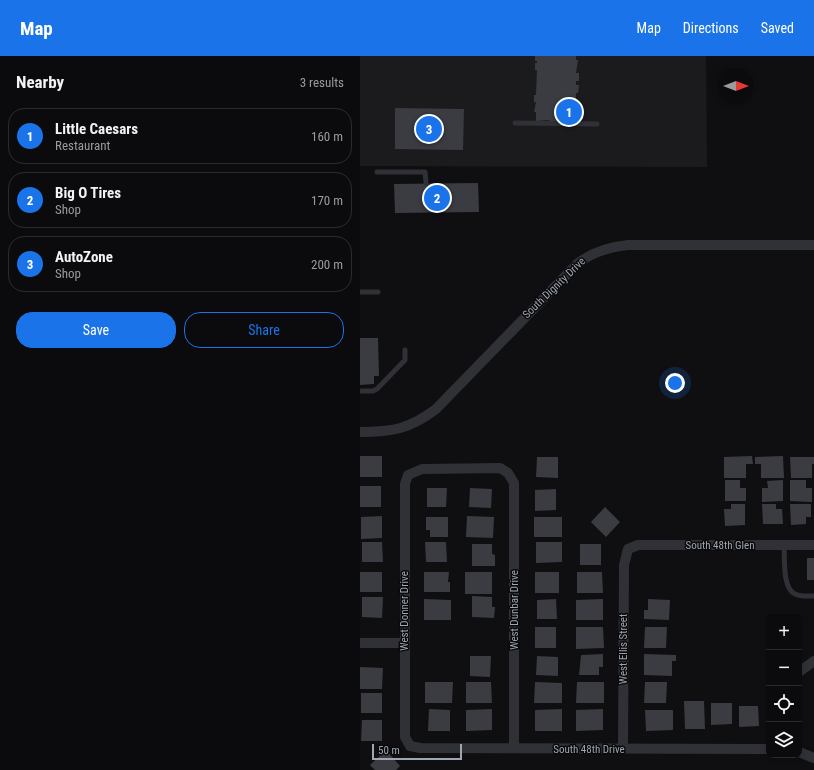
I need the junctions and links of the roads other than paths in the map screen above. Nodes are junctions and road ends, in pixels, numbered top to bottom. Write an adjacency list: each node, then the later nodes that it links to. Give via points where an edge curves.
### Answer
1 (515, 123): 2 (lane)
2 (597, 124)
3 (377, 172): 4 (lane, via 425,172)
4 (426, 183)
5 (814, 245): 10 (street, South Dignity Drive, via 628,245 587,256 576,264 436,409 422,420 394,430)
6 (360, 292): 7 (lane)
7 (378, 292)
8 (405, 350): 9 (lane, via 405,360 377,389)
9 (360, 391)
10 (360, 432)
11 (408, 475): 17 (street, West Donner Drive, via 405,484); 21 (street, West Dunbar Drive, via 422,469 500,468 508,473 514,484)
12 (784, 545): 13 (street, South 48th Glen); 14 (street, South 48th Glen, via 638,545); 15 (lane, via 788,587 795,594)
13 (814, 545)
14 (628, 549): 22 (street, West Ellis Street, via 624,565)
15 (814, 596)
16 (360, 643): 17 (street)
17 (404, 643): 20 (street, West Donner Drive, via 405,737)
18 (814, 661): 19 (street)
19 (802, 670)
20 (410, 746): 21 (street, South 48th Drive)
21 (514, 748): 22 (street, South 48th Drive)
22 (623, 749): 23 (street, South 48th Drive)
23 (766, 749)
24 (802, 753): 25 (street)
25 (814, 758)

